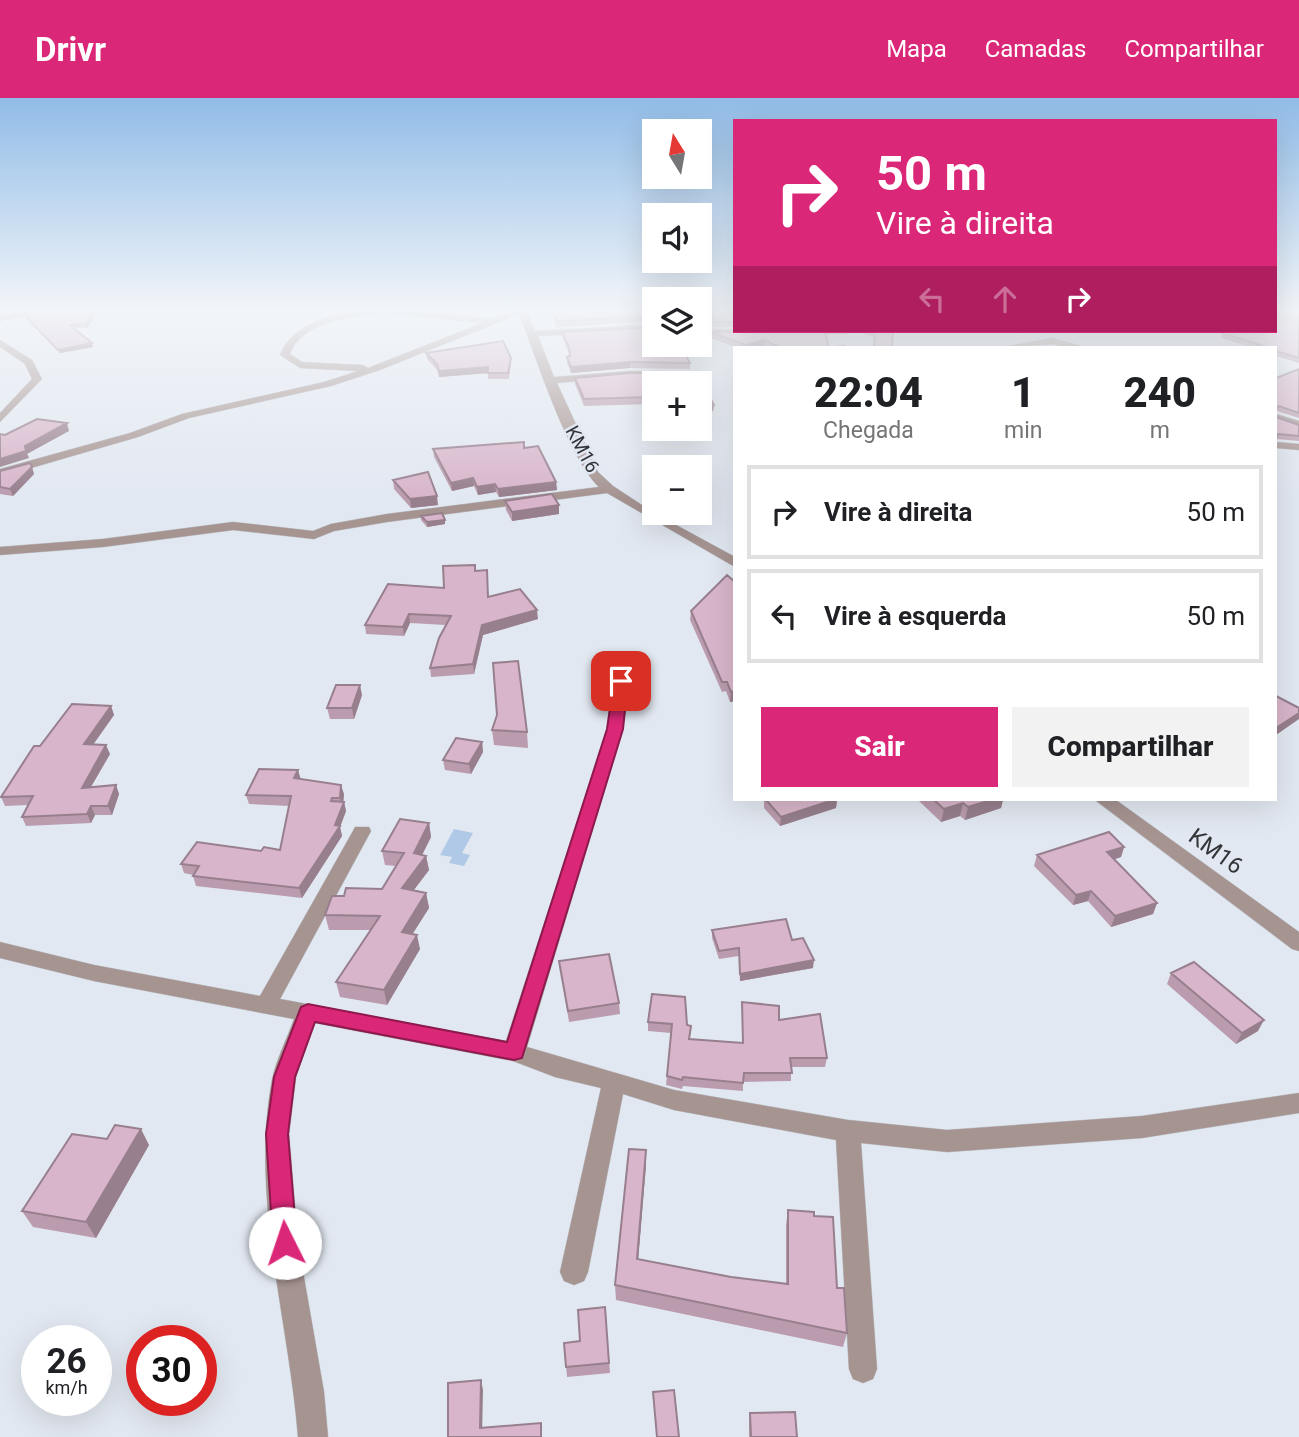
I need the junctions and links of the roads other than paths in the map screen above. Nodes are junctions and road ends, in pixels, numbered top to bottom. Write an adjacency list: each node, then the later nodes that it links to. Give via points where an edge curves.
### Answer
1 (36, 372): 6 (street, via 37,379)
2 (363, 372): 13 (street, via 186,416)
3 (548, 372): 5 (street, KM16)
4 (642, 373): 5 (street)
5 (551, 380): 14 (street, KM16, via 585,461)
6 (20, 398): 7 (street); 9 (street)
7 (0, 399)
8 (1277, 416): 10 (street)
9 (0, 419)
10 (1299, 425)
11 (1277, 446): 12 (street)
12 (1299, 447)
13 (0, 473)
14 (608, 489): 15 (street, via 398,516 314,535 233,526); 16 (street, KM16)
15 (0, 551)
16 (733, 562)
17 (621, 681): 24 (street, via 615,729)
18 (1105, 801): 20 (street, KM16)
19 (362, 831): 22 (street)
20 (1299, 943)
21 (0, 950): 22 (street)
22 (266, 1005): 23 (street)
23 (308, 1012): 24 (street); 30 (street, via 284,1077 277,1134 285,1243)
24 (514, 1052): 25 (street)
25 (614, 1081): 27 (street, via 674,1101); 28 (street)
26 (1299, 1103): 27 (street, via 1142,1127 947,1141)
27 (848, 1131): 29 (street)
28 (574, 1272)
29 (863, 1369)
30 (313, 1437)

